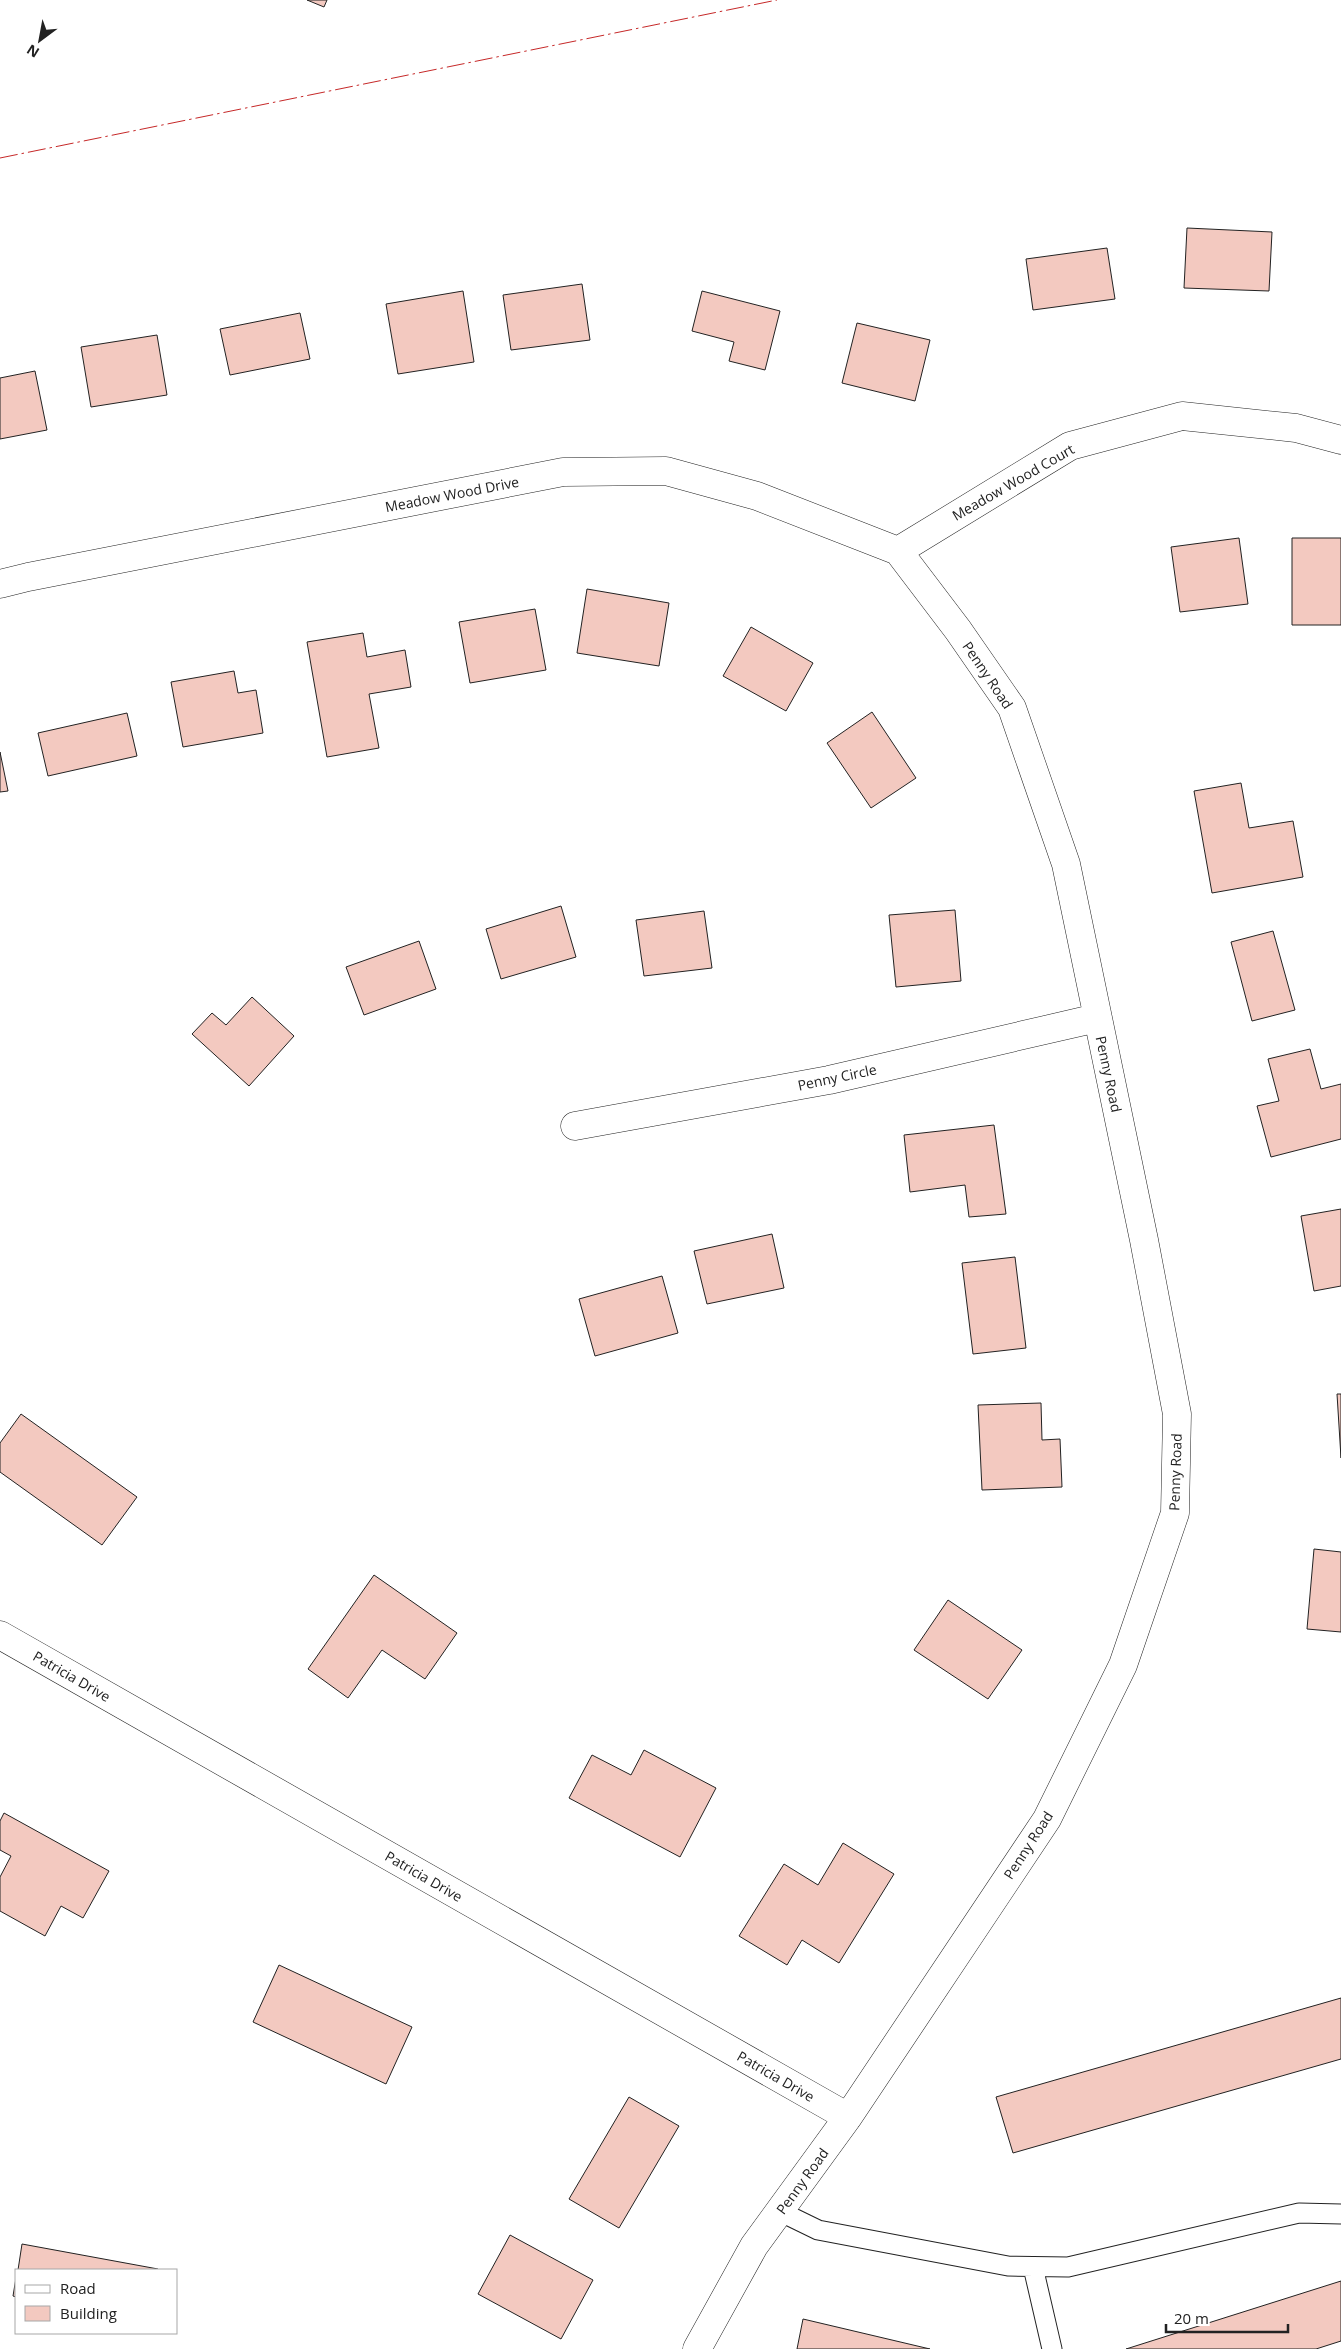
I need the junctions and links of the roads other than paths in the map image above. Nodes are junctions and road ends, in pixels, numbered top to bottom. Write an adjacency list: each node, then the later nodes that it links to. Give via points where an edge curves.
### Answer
1 (1341, 440): 2 (street, Meadow Wood Court, via 1296,428 1182,416 1070,446)
2 (898, 551): 3 (street, Meadow Wood Drive, via 757,496 666,472 563,472); 4 (street, Penny Road, via 1012,708 1066,864)
3 (0, 584)
4 (1097, 1018): 5 (street, Penny Circle, via 829,1080); 7 (street, Penny Road, via 1177,1414 1175,1513 1123,1665 1047,1819)
5 (575, 1126)
6 (0, 1635): 7 (street, Patricia Drive)
7 (848, 2117): 8 (street, Penny Road)
8 (780, 2212): 10 (lane, via 818,2230 1008,2266); 11 (street, Penny Road, via 754,2246)
9 (1341, 2214): 10 (lane, via 1298,2213 1068,2267)
10 (1034, 2267): 12 (lane)
11 (697, 2349)
12 (1052, 2349)

